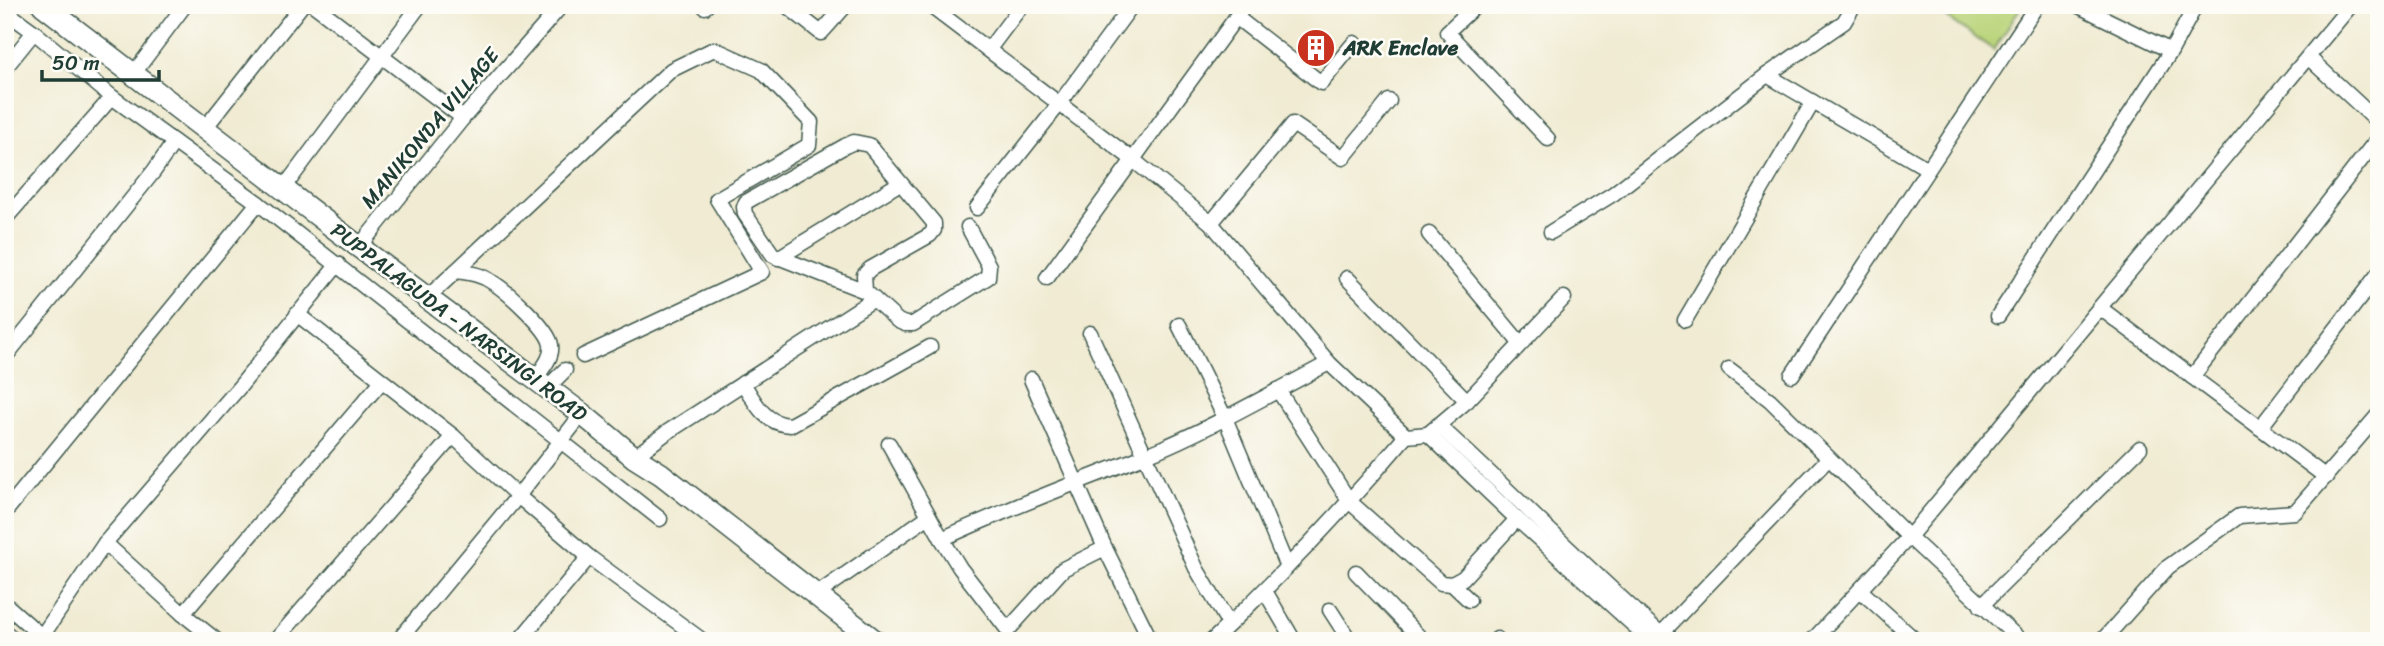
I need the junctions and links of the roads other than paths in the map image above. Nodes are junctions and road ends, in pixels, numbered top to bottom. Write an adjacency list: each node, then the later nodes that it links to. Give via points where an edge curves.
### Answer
1 (185, 5): 28 (street)
2 (302, 5): 36 (street)
3 (314, 5): 25 (street)
4 (420, 5): 25 (street)
5 (562, 5): 34 (street, MANIKONDA VILLAGE)
6 (786, 5): 7 (street, via 821,33)
7 (846, 5)
8 (929, 5): 23 (street)
9 (1022, 5): 23 (street)
10 (1132, 5): 33 (street)
11 (1245, 5): 20 (street)
12 (1476, 5): 38 (street, via 1447,32)
13 (1854, 5): 29 (street, via 1844,22)
14 (2037, 5): 41 (street)
15 (2077, 5): 24 (street)
16 (2196, 5): 24 (street)
17 (2351, 5): 26 (street)
18 (54, 8): 28 (street, PUPPALAGUDA - NARSINGI ROAD)
19 (5, 11): 21 (street)
20 (1236, 18): 22 (street, via 1321,83); 40 (street)
21 (34, 32): 27 (street); 30 (street)
22 (1354, 43)
23 (989, 49): 33 (street)
24 (2171, 51): 63 (street)
25 (381, 56): 34 (street); 43 (street)
26 (2308, 57): 35 (street); 61 (street)
27 (5, 68)
28 (134, 73): 36 (street, PUPPALAGUDA - NARSINGI ROAD)
29 (1767, 75): 32 (street); 49 (street, via 1613,194)
30 (112, 97): 39 (street); 46 (street)
31 (1389, 101): 47 (street, via 1343,158 1293,124)
32 (1813, 102): 41 (street); 64 (street)
33 (1060, 103): 40 (street); 45 (street)
34 (463, 118): 51 (street, MANIKONDA VILLAGE)
35 (2379, 123)
36 (205, 128): 43 (street, PUPPALAGUDA - NARSINGI ROAD)
37 (2379, 137): 75 (street)
38 (1548, 139)
39 (174, 142): 44 (street); 70 (street)
40 (1132, 159): 47 (street); 56 (street)
41 (1928, 169): 74 (street)
42 (901, 183): 52 (street); 52 (street, via 869,145 854,142 746,202 749,221); 58 (street, via 934,223 934,230 864,275)
43 (283, 189): 51 (street, PUPPALAGUDA - NARSINGI ROAD)
44 (258, 203): 53 (street); 99 (street)
45 (977, 208)
46 (5, 219)
47 (1211, 223): 71 (street)
48 (968, 227): 58 (street, via 989,266 986,280 913,324 898,321)
49 (1551, 232)
50 (1429, 234): 67 (street)
51 (359, 247): 59 (street, PUPPALAGUDA - NARSINGI ROAD)
52 (779, 258): 58 (street)
53 (338, 264): 62 (street); 89 (street)
54 (456, 271): 59 (street); 69 (street, via 671,71 714,49 761,70 811,122 809,145 718,199 762,272); 79 (street, via 492,282 548,338 551,352)
55 (2379, 273): 85 (street)
56 (1047, 278)
57 (1347, 278): 81 (street)
58 (870, 295): 78 (street)
59 (427, 298): 79 (street, PUPPALAGUDA - NARSINGI ROAD)
60 (1564, 299): 67 (street)
61 (2100, 308): 75 (street); 103 (street)
62 (297, 314): 77 (street); 105 (street)
63 (1998, 316)
64 (1685, 320)
65 (1179, 325): 84 (street)
66 (1090, 333): 92 (street)
67 (1520, 343): 81 (street)
68 (930, 347): 78 (street, via 790,425 779,424 761,412)
69 (583, 356)
70 (5, 357)
71 (1329, 363): 80 (street); 88 (street)
72 (1729, 369): 94 (street, via 1770,400)
73 (565, 370): 79 (street)
74 (1792, 375)
75 (2192, 377): 85 (street)
76 (1031, 379): 96 (street)
77 (381, 382): 87 (street); 118 (street)
78 (743, 383): 93 (street)
79 (541, 384): 82 (street, PUPPALAGUDA - NARSINGI ROAD)
80 (1279, 390): 84 (street); 98 (street)
81 (1467, 401): 86 (street)
82 (582, 414): 89 (street); 93 (street, PUPPALAGUDA - NARSINGI ROAD)
83 (2379, 414): 95 (street)
84 (1225, 418): 92 (street); 108 (street)
85 (2260, 428): 95 (street)
86 (1433, 430): 88 (street); 102 (street); 123 (street, via 1510,491)
87 (453, 436): 97 (street); 126 (street)
88 (1406, 436): 98 (street)
89 (561, 440): 97 (street); 101 (street)
90 (889, 444): 100 (street)
91 (2140, 448): 116 (street)
92 (1145, 455): 96 (street); 119 (street, via 1196,568)
93 (634, 457): 113 (street, PUPPALAGUDA - NARSINGI ROAD)
94 (1828, 459): 103 (street); 123 (street)
95 (2326, 477): 139 (street, via 2295,512 2239,516 2168,566)
96 (1076, 482): 104 (street); 106 (street)
97 (518, 496): 107 (street); 127 (street)
98 (1350, 502): 108 (street); 110 (street, via 1441,583)
99 (5, 512)
100 (929, 516): 104 (street); 113 (street)
101 (660, 519)
102 (1517, 519): 110 (street); 123 (street)
103 (1909, 537): 111 (street); 116 (street)
104 (942, 539): 121 (street)
105 (105, 543): 118 (street); 122 (street)
106 (1105, 548): 121 (street, via 1063,569); 131 (street)
107 (589, 557): 128 (street); 129 (street)
108 (1287, 567): 112 (street)
109 (1356, 572): 135 (street)
110 (1452, 584): 114 (street)
111 (1860, 590): 136 (street); 137 (street)
112 (1265, 591): 119 (street); 133 (street)
113 (816, 595): 130 (street, PUPPALAGUDA - NARSINGI ROAD)
114 (1469, 600)
115 (5, 604): 122 (street)
116 (1981, 606): 138 (street)
117 (1330, 610): 134 (street)
118 (183, 614): 125 (street)
119 (1229, 624): 132 (street)
120 (5, 632): 124 (street)
121 (1005, 635)
122 (45, 638)
123 (1660, 638)
124 (16, 641)
125 (217, 641)
126 (275, 641)
127 (398, 641)
128 (519, 641)
129 (703, 641)
130 (875, 641)
131 (1151, 641)
132 (1212, 641)
133 (1294, 641)
134 (1350, 641)
135 (1423, 641)
136 (1812, 641)
137 (1916, 641)
138 (2021, 641)
139 (2102, 641)

